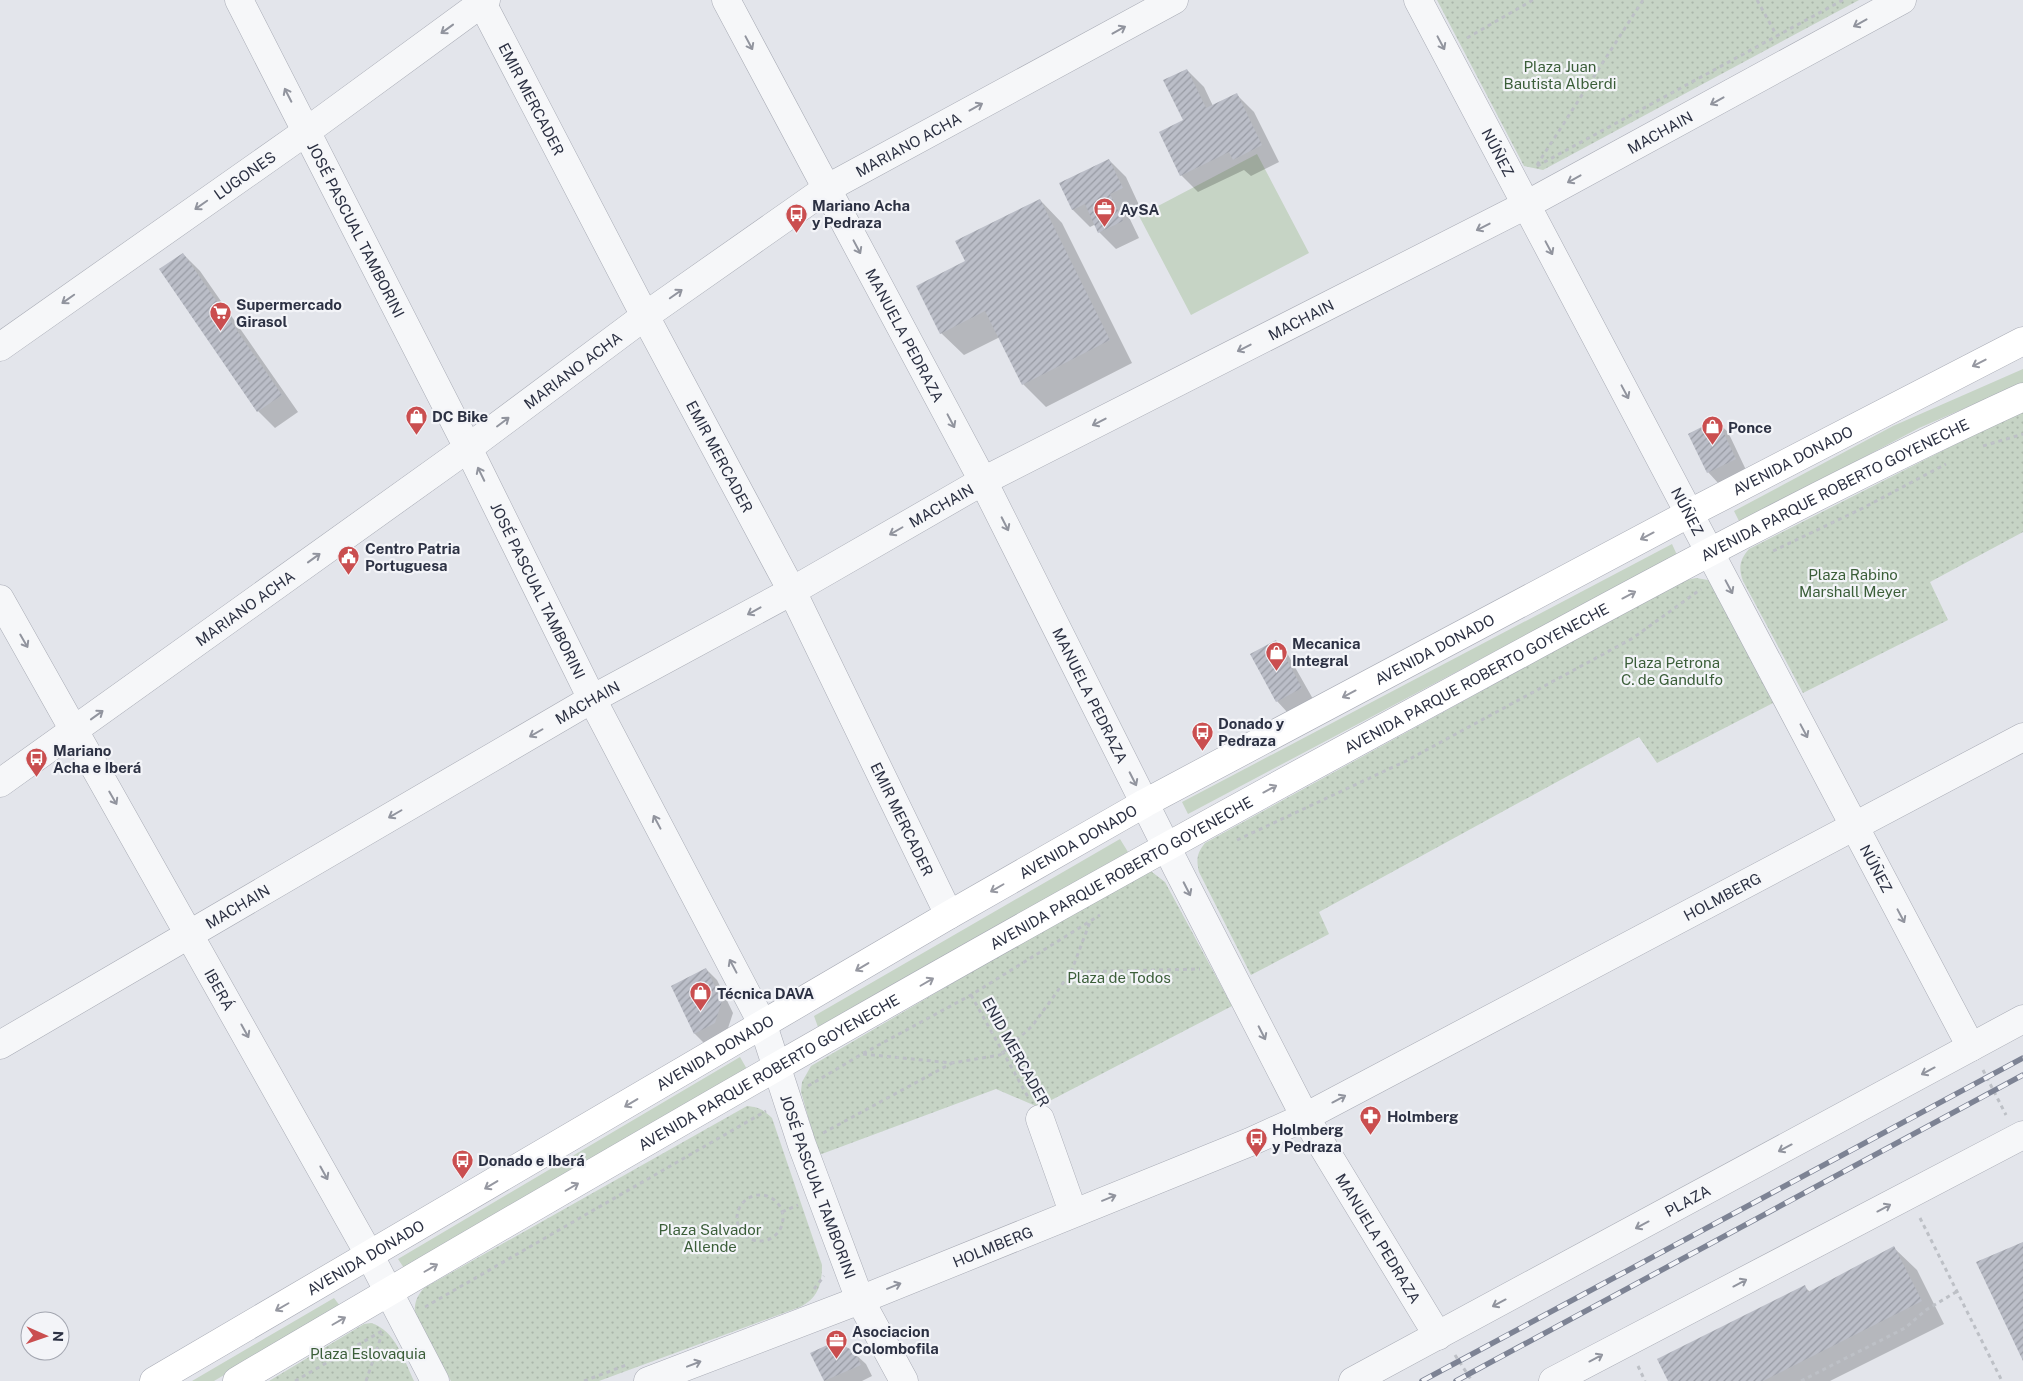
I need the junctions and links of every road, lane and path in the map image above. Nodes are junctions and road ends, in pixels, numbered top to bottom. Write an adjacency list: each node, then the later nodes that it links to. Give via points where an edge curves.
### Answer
1 (239, 0): 13 (street, JOSÉ PASCUAL TAMBORINI, one-way to 1)
2 (726, 0): 14 (street, MANUELA PEDRAZA, one-way to 14)
3 (1174, 0): 14 (street, MARIANO ACHA, one-way to 3)
4 (1418, 0): 15 (street, NÚÑEZ, one-way to 15)
5 (1533, 0): 12 (path)
6 (1643, 0): 11 (path, via 1537,166)
7 (1757, 0): 11 (path)
8 (1843, 0): 11 (path)
9 (1902, 0): 15 (street, MACHAIN, one-way to 15)
10 (484, 2): 13 (street, LUGONES, one-way to 13); 16 (street, EMIR MERCADER)
11 (1778, 36)
12 (1464, 40)
13 (307, 131): 18 (street, LUGONES, one-way to 18); 21 (street, JOSÉ PASCUAL TAMBORINI)
14 (826, 189): 16 (street, MARIANO ACHA, one-way to 14); 24 (street, MANUELA PEDRAZA, one-way to 24)
15 (1526, 205): 24 (street, MACHAIN, one-way to 24); 25 (street, NÚÑEZ, one-way to 25)
16 (645, 316): 21 (street, MARIANO ACHA, one-way to 16); 28 (street, EMIR MERCADER)
17 (2023, 341): 25 (main road, AVENIDA DONADO, one-way to 25)
18 (0, 347)
19 (2023, 397): 27 (main road, AVENIDA PARQUE ROBERTO GOYENECHE, via 1920,444)
20 (2023, 434): 22 (path)
21 (468, 448): 30 (street, JOSÉ PASCUAL TAMBORINI, one-way to 21); 31 (street, MARIANO ACHA, one-way to 21)
22 (1977, 448)
23 (1951, 461): 26 (path)
24 (983, 480): 28 (street, MACHAIN, one-way to 28); 34 (street, MANUELA PEDRAZA, one-way to 34)
25 (1690, 513): 27 (street, NÚÑEZ); 34 (main road, AVENIDA DONADO, one-way to 34)
26 (1766, 554)
27 (1716, 563): 35 (street, NÚÑEZ, one-way to 35); 36 (path, via 1633,638 1406,761); 37 (main road, AVENIDA PARQUE ROBERTO GOYENECHE, one-way to 27)
28 (792, 591): 30 (street, MACHAIN, one-way to 30); 39 (street, EMIR MERCADER)
29 (0, 599): 31 (street, IBERÁ, one-way to 31)
30 (592, 700): 41 (street, MACHAIN, one-way to 41); 46 (street, JOSÉ PASCUAL TAMBORINI, one-way to 30)
31 (75, 731): 33 (street, MARIANO ACHA); 41 (street, IBERÁ, one-way to 41)
32 (2023, 738): 35 (street, HOLMBERG)
33 (0, 783)
34 (1146, 803): 37 (street, MANUELA PEDRAZA); 39 (main road, AVENIDA DONADO, one-way to 39)
35 (1854, 827): 48 (street, NÚÑEZ, one-way to 48); 54 (street, HOLMBERG, one-way to 35)
36 (1230, 843)
37 (1166, 845): 42 (street, MANUELA PEDRAZA, one-way to 42); 52 (main road, AVENIDA PARQUE ROBERTO GOYENECHE, one-way to 37)
38 (1107, 911): 40 (path)
39 (948, 915): 46 (main road, AVENIDA DONADO, one-way to 46)
40 (1091, 921): 43 (path); 44 (path)
41 (190, 934): 47 (street, MACHAIN); 61 (street, IBERÁ, one-way to 61)
42 (1228, 968): 43 (path); 54 (street, MANUELA PEDRAZA, one-way to 54)
43 (1070, 972): 49 (path, via 1032,1026)
44 (972, 995): 49 (path, ENID MERCADER); 50 (path)
45 (2023, 1020): 48 (street, PLAZA)
46 (763, 1024): 52 (street, JOSÉ PASCUAL TAMBORINI); 61 (main road, AVENIDA DONADO, one-way to 61)
47 (0, 1045)
48 (1971, 1047): 66 (street, PLAZA, one-way to 66)
49 (1003, 1052): 51 (path); 55 (path, ENID MERCADER)
50 (862, 1054): 51 (path); 53 (path)
51 (952, 1063): 57 (path)
52 (779, 1067): 53 (street, JOSÉ PASCUAL TAMBORINI); 62 (main road, AVENIDA PARQUE ROBERTO GOYENECHE, one-way to 52)
53 (788, 1098): 57 (street, JOSÉ PASCUAL TAMBORINI); 65 (path)
54 (1305, 1117): 59 (street, HOLMBERG, one-way to 54); 66 (street, MANUELA PEDRAZA)
55 (1040, 1119): 59 (street)
56 (2021, 1139): 58 (street)
57 (802, 1145): 64 (street, JOSÉ PASCUAL TAMBORINI)
58 (1908, 1195): 63 (path); 76 (street, one-way to 58)
59 (1074, 1212): 64 (street, HOLMBERG, one-way to 59)
60 (746, 1236): 60 (path, via 759,1242 773,1238 778,1232 782,1226 782,1212 773,1199 757,1195 744,1202 737,1216)
61 (370, 1256): 62 (street, IBERÁ); 67 (main road, AVENIDA DONADO, one-way to 67)
62 (389, 1292): 65 (street, IBERÁ); 68 (main road, AVENIDA PARQUE ROBERTO GOYENECHE, one-way to 62)
63 (1956, 1292): 77 (path, via 1926,1310 1905,1328); 78 (path)
64 (860, 1300): 72 (street, HOLMBERG, one-way to 64); 73 (street, JOSÉ PASCUAL TAMBORINI)
65 (403, 1319): 71 (street, IBERÁ)
66 (1438, 1336): 74 (street, PLAZA); 75 (path)
67 (154, 1381)
68 (237, 1381)
69 (295, 1381): 70 (path, via 384,1330)
70 (366, 1381)
71 (435, 1381)
72 (648, 1381)
73 (904, 1381)
74 (1353, 1381)
75 (1472, 1381)
76 (1553, 1381)
77 (1801, 1381)
78 (2002, 1381)

